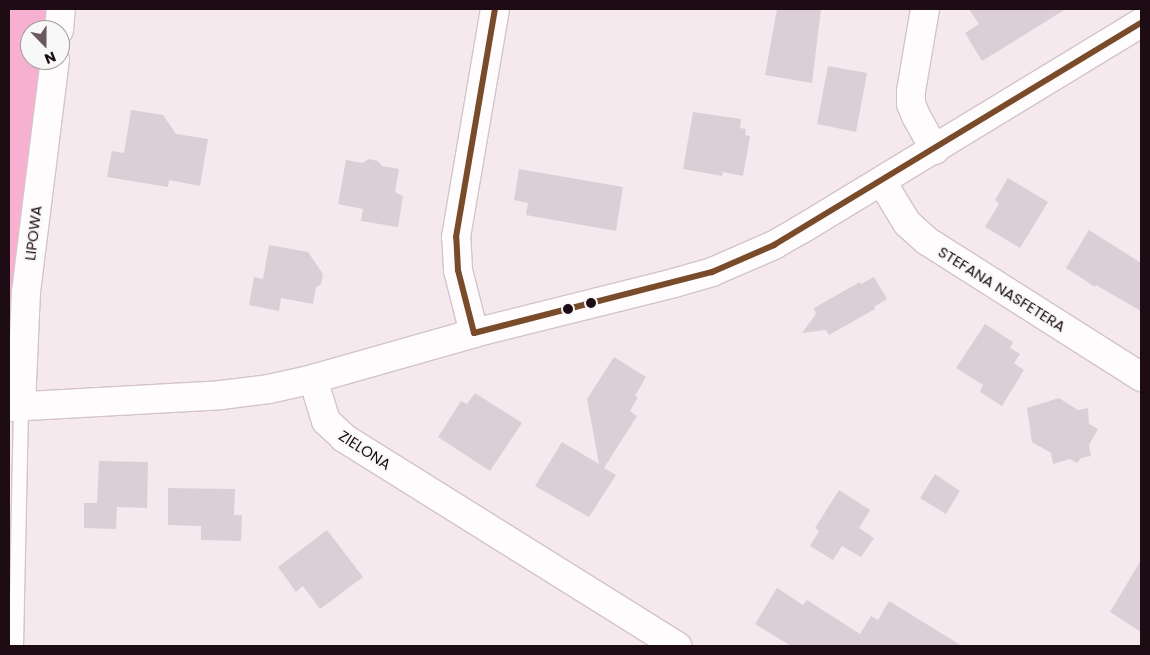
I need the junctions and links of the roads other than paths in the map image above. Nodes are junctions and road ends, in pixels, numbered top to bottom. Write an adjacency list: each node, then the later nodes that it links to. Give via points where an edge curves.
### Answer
1 (495, 9): 7 (street, via 456,237 461,289)
2 (925, 9): 5 (street, via 911,104)
3 (1141, 23): 5 (street)
4 (54, 70): 10 (street, LIPOWA)
5 (935, 150): 6 (street)
6 (882, 182): 7 (street, via 774,245 712,272); 8 (street, STEFANA NASFETERA, via 907,222 927,242)
7 (474, 333): 9 (street)
8 (1141, 377)
9 (313, 379): 10 (street, via 221,395); 12 (street, ZIELONA, via 326,421 344,438)
10 (15, 406): 11 (lane)
11 (16, 646)
12 (677, 646)

